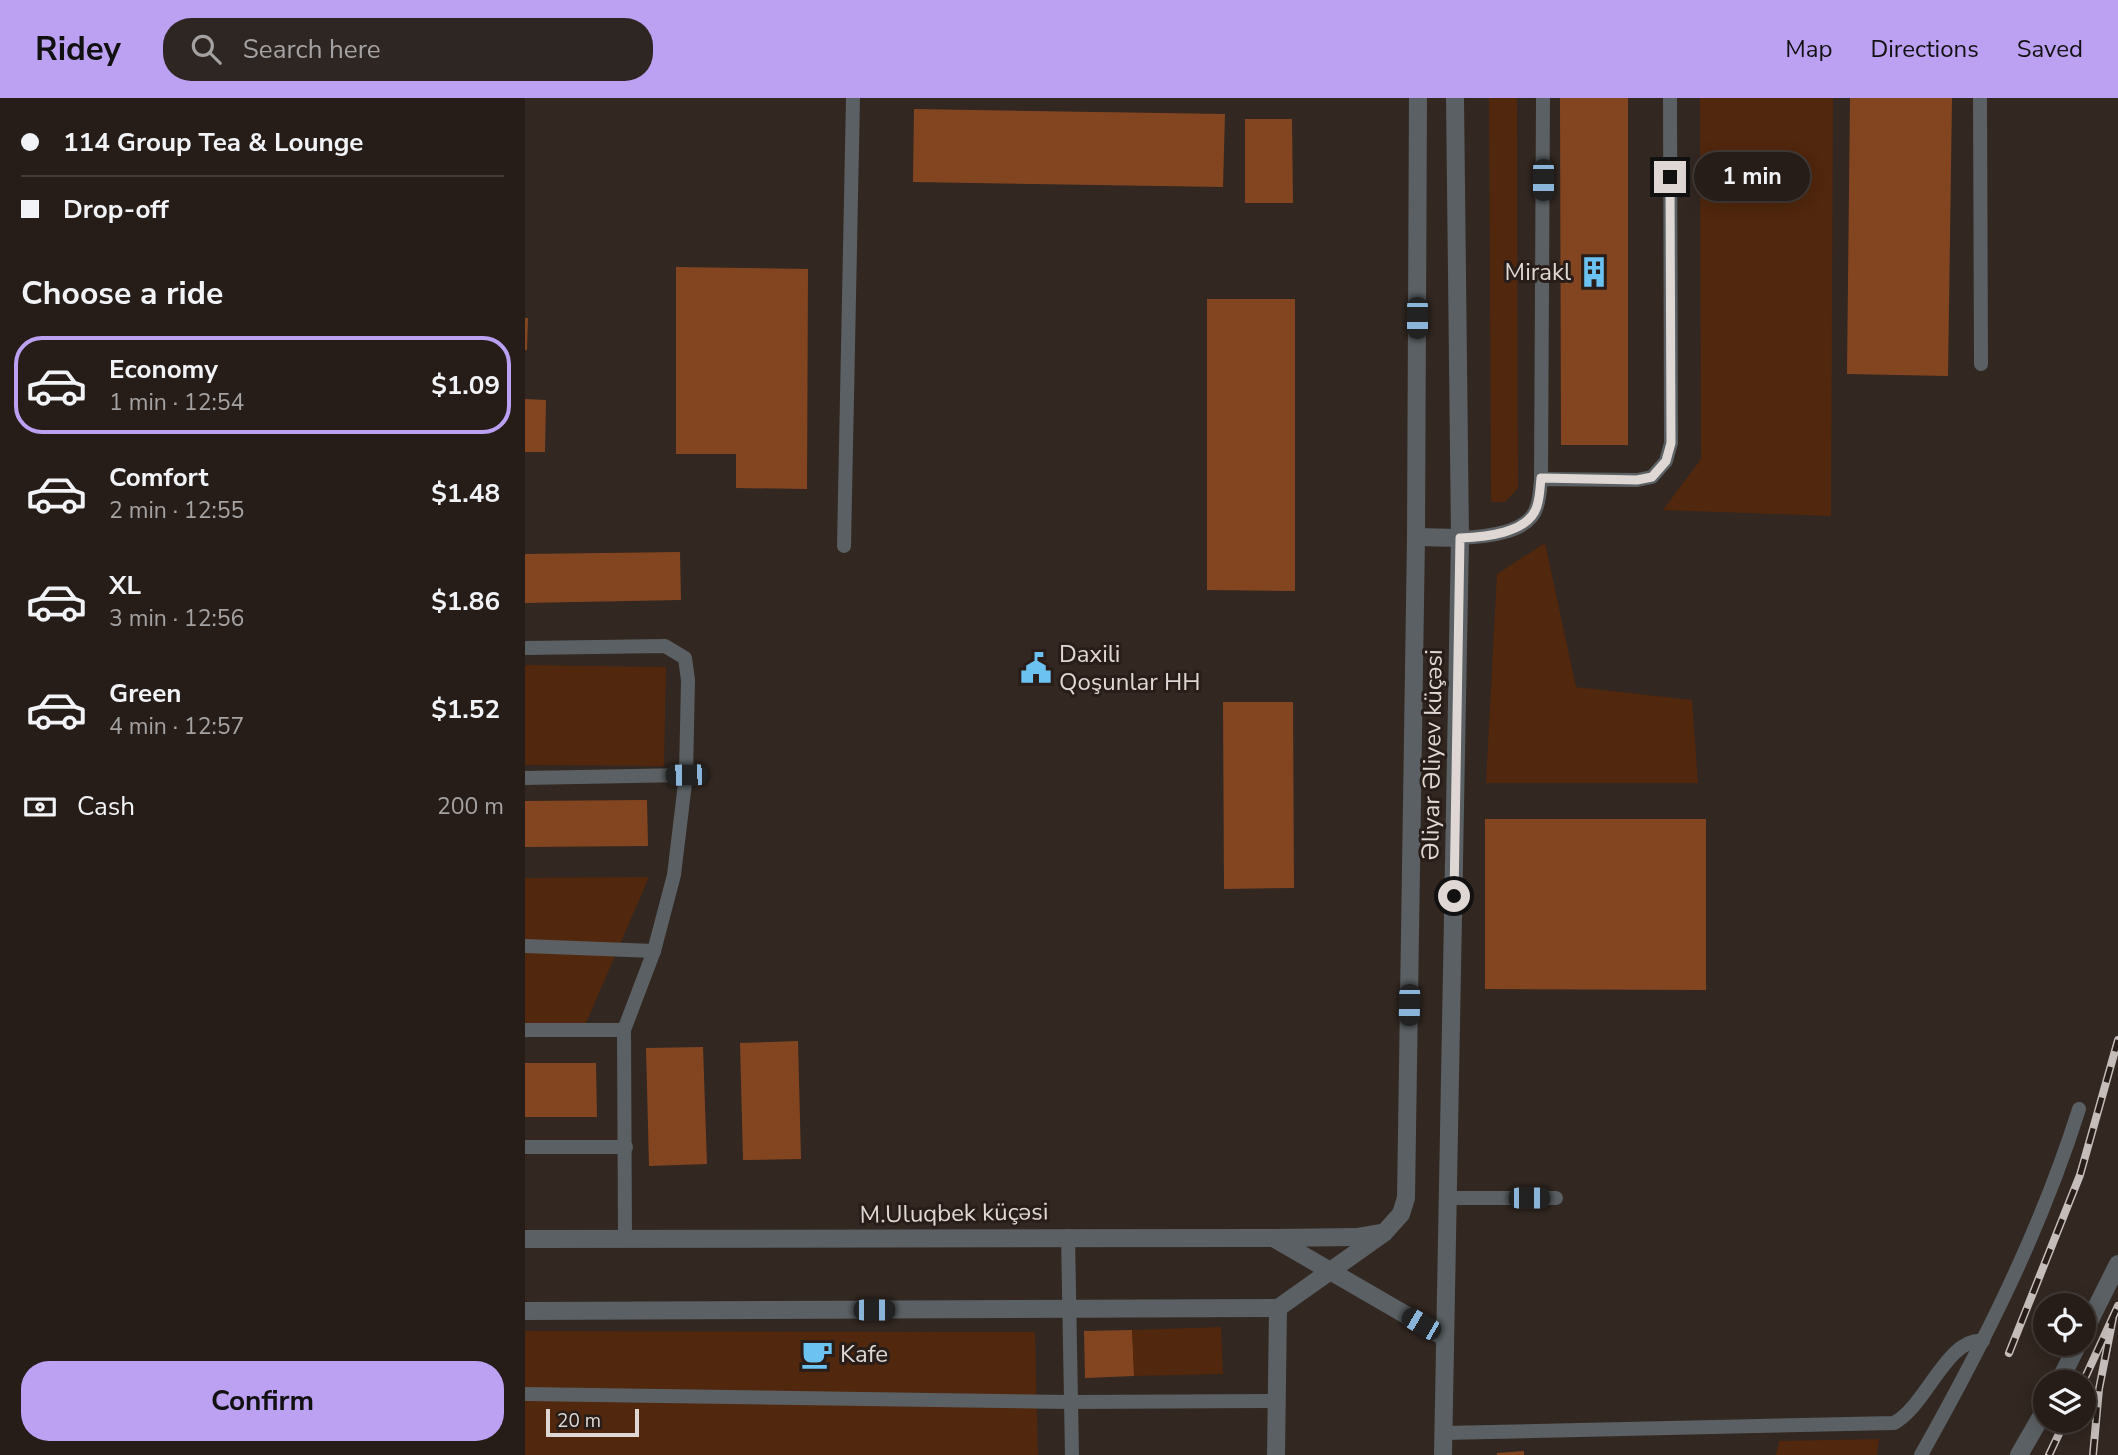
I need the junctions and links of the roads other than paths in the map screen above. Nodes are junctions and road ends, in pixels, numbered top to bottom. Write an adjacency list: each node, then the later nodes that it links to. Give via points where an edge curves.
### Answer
1 (853, 98): 11 (lane)
2 (1418, 98): 9 (street, Əliyar Əliyev küçəsi)
3 (1455, 98): 10 (street, Əliyar Əliyev küçəsi)
4 (1543, 98): 8 (lane)
5 (1670, 98): 8 (lane, via 1671,443 1666,461 1652,477 1645,478)
6 (1980, 98): 7 (lane)
7 (1981, 364)
8 (1541, 478): 10 (lane, via 1537,509 1527,520 1496,537)
9 (1416, 537): 10 (street); 24 (street, Əliyar Əliyev küçəsi, via 1406,1198 1401,1214)
10 (1460, 538): 22 (street, Əliyar Əliyev küçəsi)
11 (844, 546)
12 (525, 648): 13 (lane, via 665,646 685,658)
13 (686, 775): 14 (lane); 16 (lane, via 674,875)
14 (525, 778)
15 (525, 946): 16 (lane)
16 (654, 951): 18 (lane)
17 (525, 1030): 18 (lane)
18 (625, 1030): 21 (lane)
19 (2079, 1109): 36 (lane, via 2035,1234)
20 (525, 1147): 21 (lane)
21 (626, 1147): 26 (lane)
22 (1448, 1198): 23 (lane); 35 (street, Əliyar Əliyev küçəsi)
23 (1556, 1198)
24 (1384, 1233): 27 (street, M.Uluqbek küçəsi); 30 (street, Əliyar Əliyev küçəsi)
25 (1067, 1236): 26 (street, M.Uluqbek küçəsi); 27 (street, M.Uluqbek küçəsi); 33 (lane)
26 (625, 1238): 28 (street, M.Uluqbek küçəsi)
27 (1273, 1238): 30 (street)
28 (525, 1239)
29 (2118, 1264): 32 (street)
30 (1329, 1271): 31 (street, Əliyar Əliyev küçəsi); 35 (street)
31 (1278, 1308): 33 (street); 38 (street)
32 (2096, 1308)
33 (1068, 1310): 34 (street); 39 (lane)
34 (525, 1311)
35 (1444, 1337): 41 (street, Əliyar Əliyev küçəsi)
36 (1983, 1341): 41 (lane, via 1959,1346 1914,1409 1894,1423); 45 (lane)
37 (525, 1394): 39 (lane)
38 (1276, 1401): 39 (lane); 43 (street)
39 (1069, 1402): 42 (lane)
40 (2033, 1431): 46 (street)
41 (1443, 1433): 44 (street, Əliyar Əliyev küçəsi)
42 (1072, 1455)
43 (1276, 1455)
44 (1443, 1455)
45 (1921, 1455)
46 (2019, 1455)

